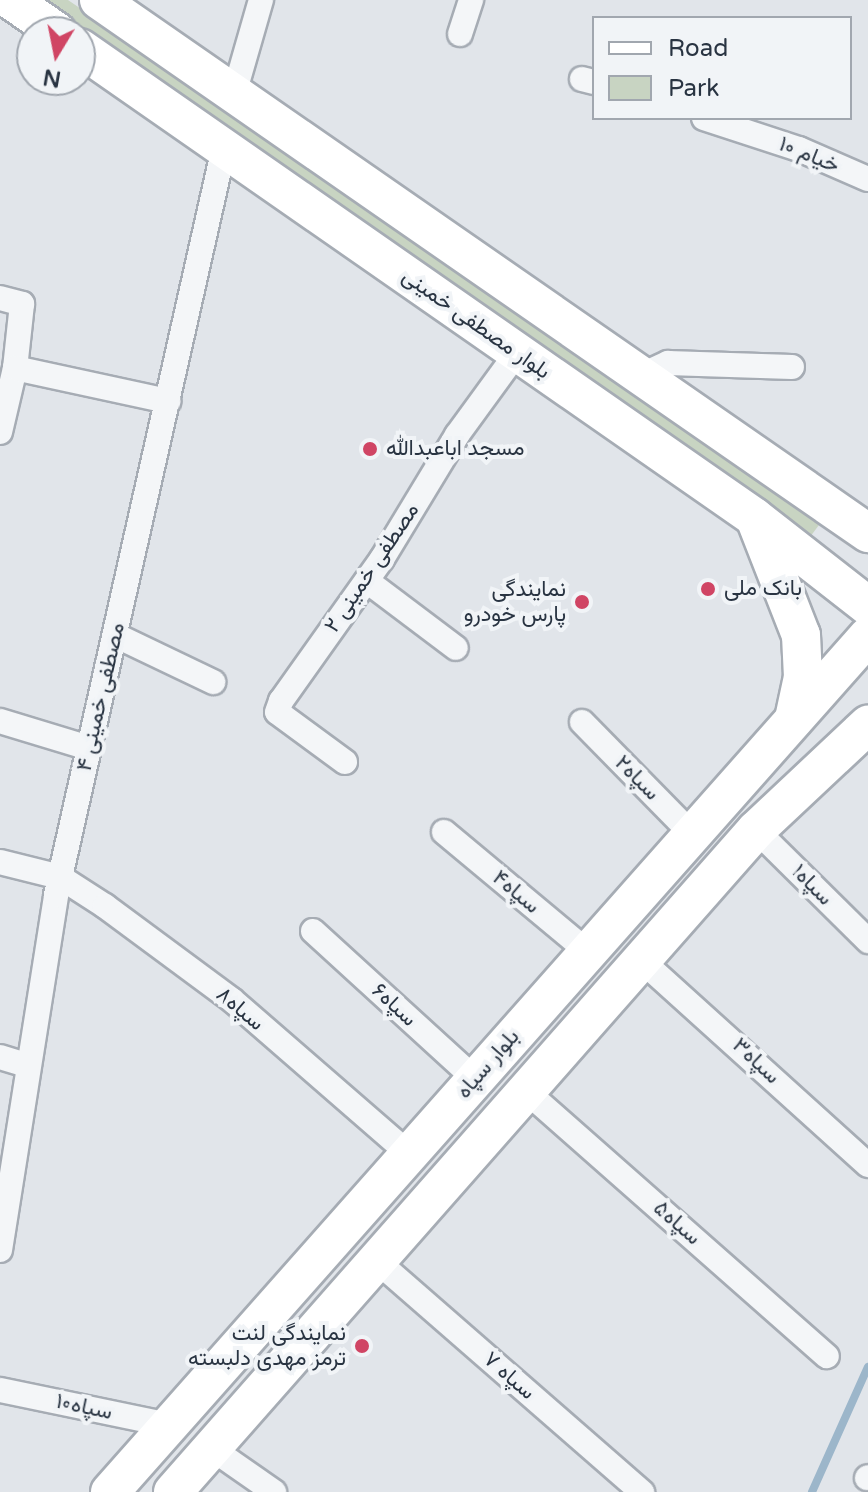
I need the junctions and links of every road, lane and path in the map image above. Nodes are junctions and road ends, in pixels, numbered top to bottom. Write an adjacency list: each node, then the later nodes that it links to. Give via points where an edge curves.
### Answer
1 (11, 0): 5 (main road)
2 (99, 0): 8 (main road)
3 (261, 0): 8 (street)
4 (471, 0): 6 (street)
5 (34, 16)
6 (460, 34)
7 (96, 59): 10 (main road, بلوار مصطفی خمینی)
8 (234, 94): 16 (main road)
9 (710, 120): 11 (street, خیام ۱۰)
10 (224, 148): 13 (main road, بلوار مصطفی خمینی); 17 (street, مصطفی خمینی ۴)
11 (868, 179)
12 (0, 298): 15 (street, via 22,304)
13 (516, 354): 21 (main road, بلوار مصطفی خمینی); 23 (street, مصطفی خمینی ۲, via 457,435)
14 (792, 367): 16 (street, via 668,363)
15 (15, 368): 17 (street); 18 (street)
16 (640, 376): 19 (main road)
17 (168, 401): 25 (street, مصطفی خمینی ۴)
18 (0, 432)
19 (789, 479): 20 (main road); 22 (main road)
20 (868, 507)
21 (754, 517): 24 (main road, بلوار مصطفی خمینی); 30 (main road, via 801,635 803,677)
22 (868, 533)
23 (367, 581): 27 (street); 35 (street, مصطفی خمینی ۲, via 277,712)
24 (868, 606)
25 (115, 635): 28 (street); 34 (street, مصطفی خمینی ۴)
26 (868, 636): 29 (main road, بلوار سپاه)
27 (456, 648)
28 (213, 682)
29 (824, 686): 30 (main road, بلوار سپاه); 33 (main road)
30 (794, 719): 38 (main road, بلوار سپاه)
31 (0, 721): 34 (street)
32 (582, 722): 38 (street, سپاه۲)
33 (863, 733): 36 (main road)
34 (89, 748): 40 (street, مصطفی خمینی ۴)
35 (345, 762)
36 (756, 830): 42 (street, سپاه۱); 44 (main road)
37 (444, 832): 43 (street, سپاه۴)
38 (692, 834): 43 (main road, بلوار سپاه)
39 (0, 862): 40 (street)
40 (60, 877): 46 (street, مصطفی خمینی ۴); 49 (street, سپاه۸, via 232,1000)
41 (313, 931): 47 (street, سپاه۶)
42 (868, 941)
43 (588, 952): 47 (main road, بلوار سپاه)
44 (641, 960): 48 (main road); 50 (street, سپاه۳)
45 (0, 1057): 46 (street)
46 (26, 1065): 51 (street, مصطفی خمینی ۴)
47 (475, 1079): 49 (main road, بلوار سپاه)
48 (526, 1091): 52 (main road); 53 (street, سپاه۵)
49 (409, 1154): 55 (main road, بلوار سپاه)
50 (868, 1165)
51 (0, 1250)
52 (377, 1261): 56 (main road); 60 (street, سپاه ۷)
53 (827, 1356)
54 (0, 1390): 55 (street, سپاه۱۰)
55 (169, 1425): 57 (main road, بلوار سپاه)
56 (211, 1448): 58 (main road); 59 (street)
57 (110, 1492)
58 (173, 1492)
59 (274, 1492)
60 (642, 1492)

